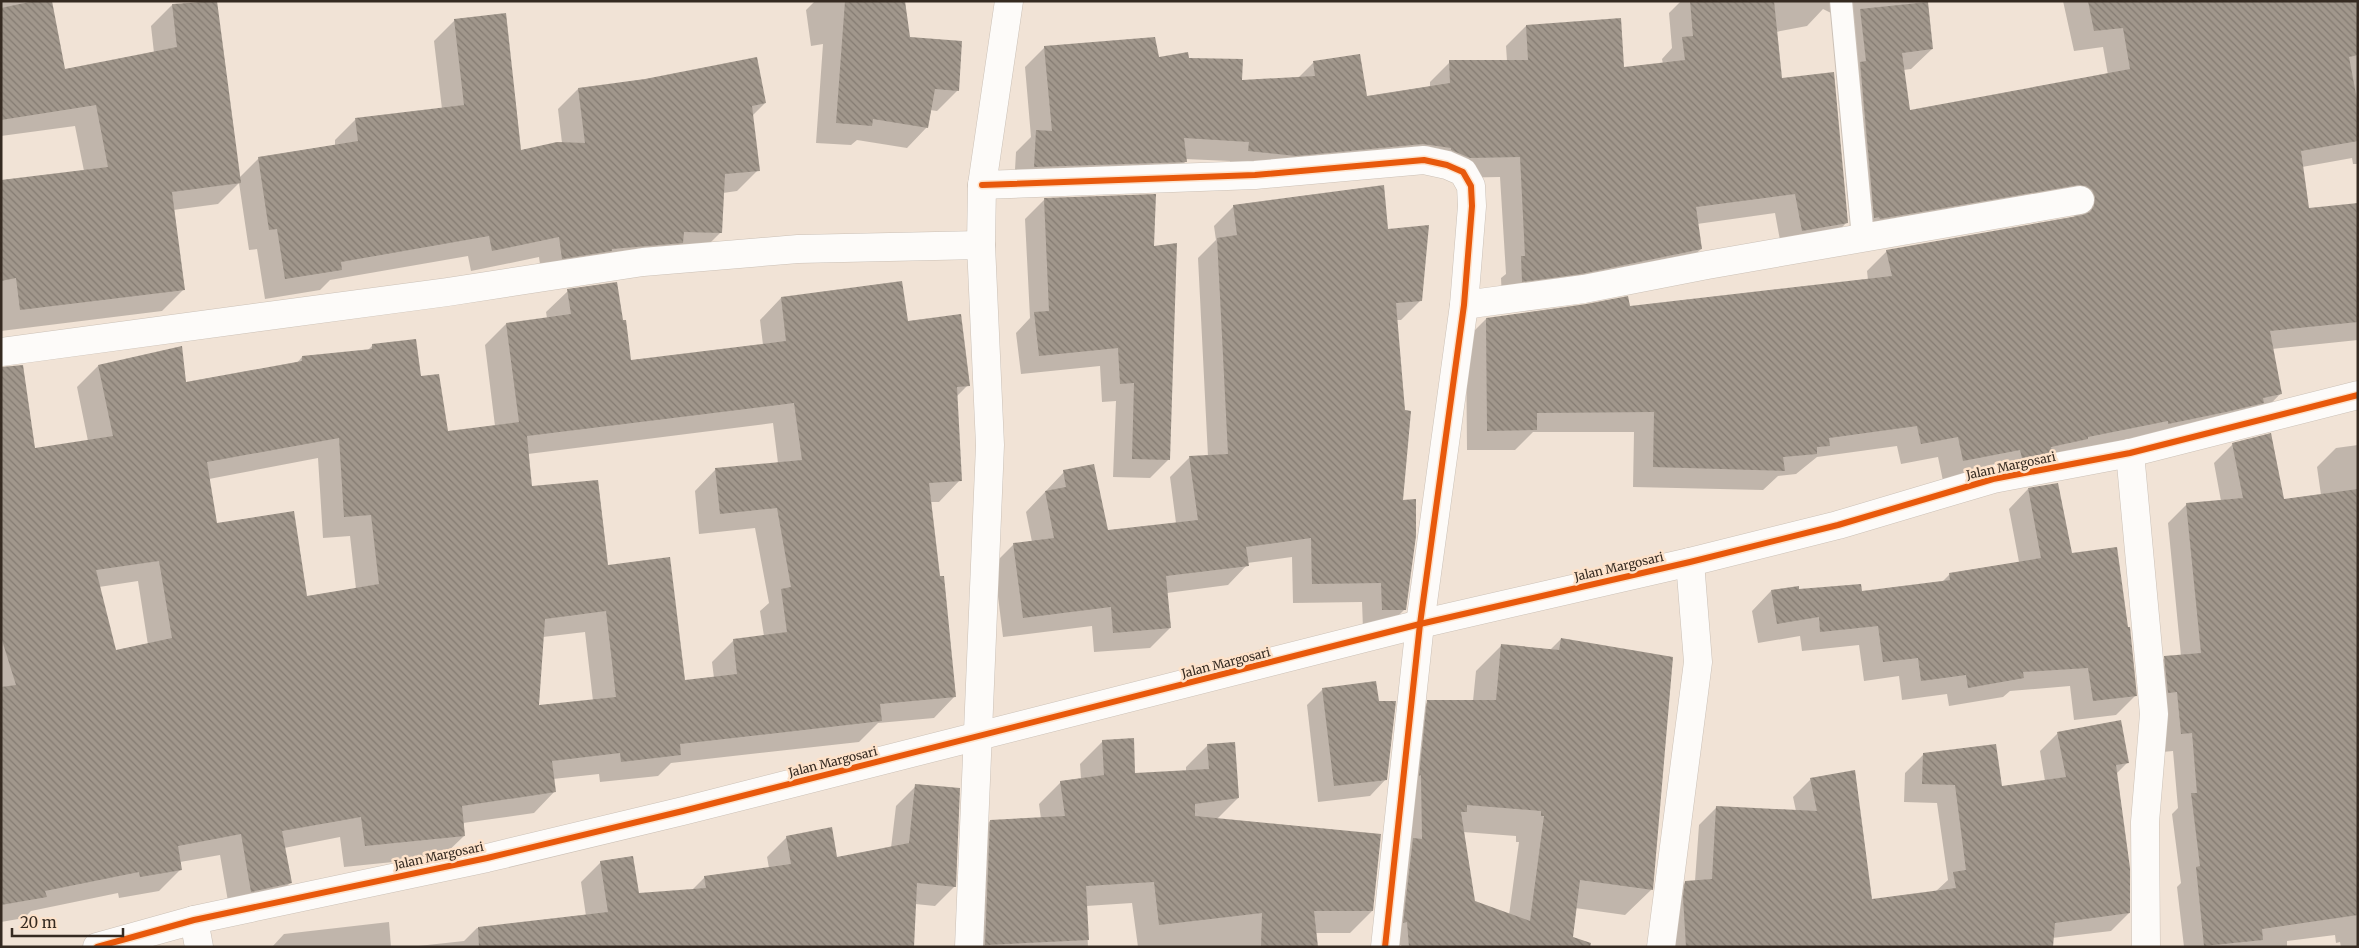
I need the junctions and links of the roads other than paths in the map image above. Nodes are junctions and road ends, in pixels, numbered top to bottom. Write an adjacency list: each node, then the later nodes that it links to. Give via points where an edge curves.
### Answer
1 (1840, 1): 5 (lane)
2 (1009, 2): 3 (street)
3 (982, 185): 6 (street); 7 (street, via 1255,175 1424,160 1447,165 1463,172 1471,186)
4 (2080, 200): 5 (street)
5 (1864, 238): 7 (street, via 1584,289)
6 (981, 245): 8 (street, via 798,249 643,262); 13 (street, via 990,445)
7 (1464, 305): 12 (street)
8 (1, 352)
9 (2358, 396): 10 (street, Jalan Margosari)
10 (2130, 453): 11 (street, Jalan Margosari, via 1993,479 1838,525); 20 (street, via 2154,714 2145,822)
11 (1690, 562): 12 (street, Jalan Margosari); 19 (street, via 1698,662)
12 (1420, 624): 13 (street, Jalan Margosari); 18 (street)
13 (978, 737): 14 (street, Jalan Margosari, via 496,856); 17 (street)
14 (194, 920): 15 (street, Jalan Margosari); 16 (street)
15 (97, 947)
16 (200, 947)
17 (969, 947)
18 (1385, 947)
19 (1662, 947)
20 (2146, 947)

